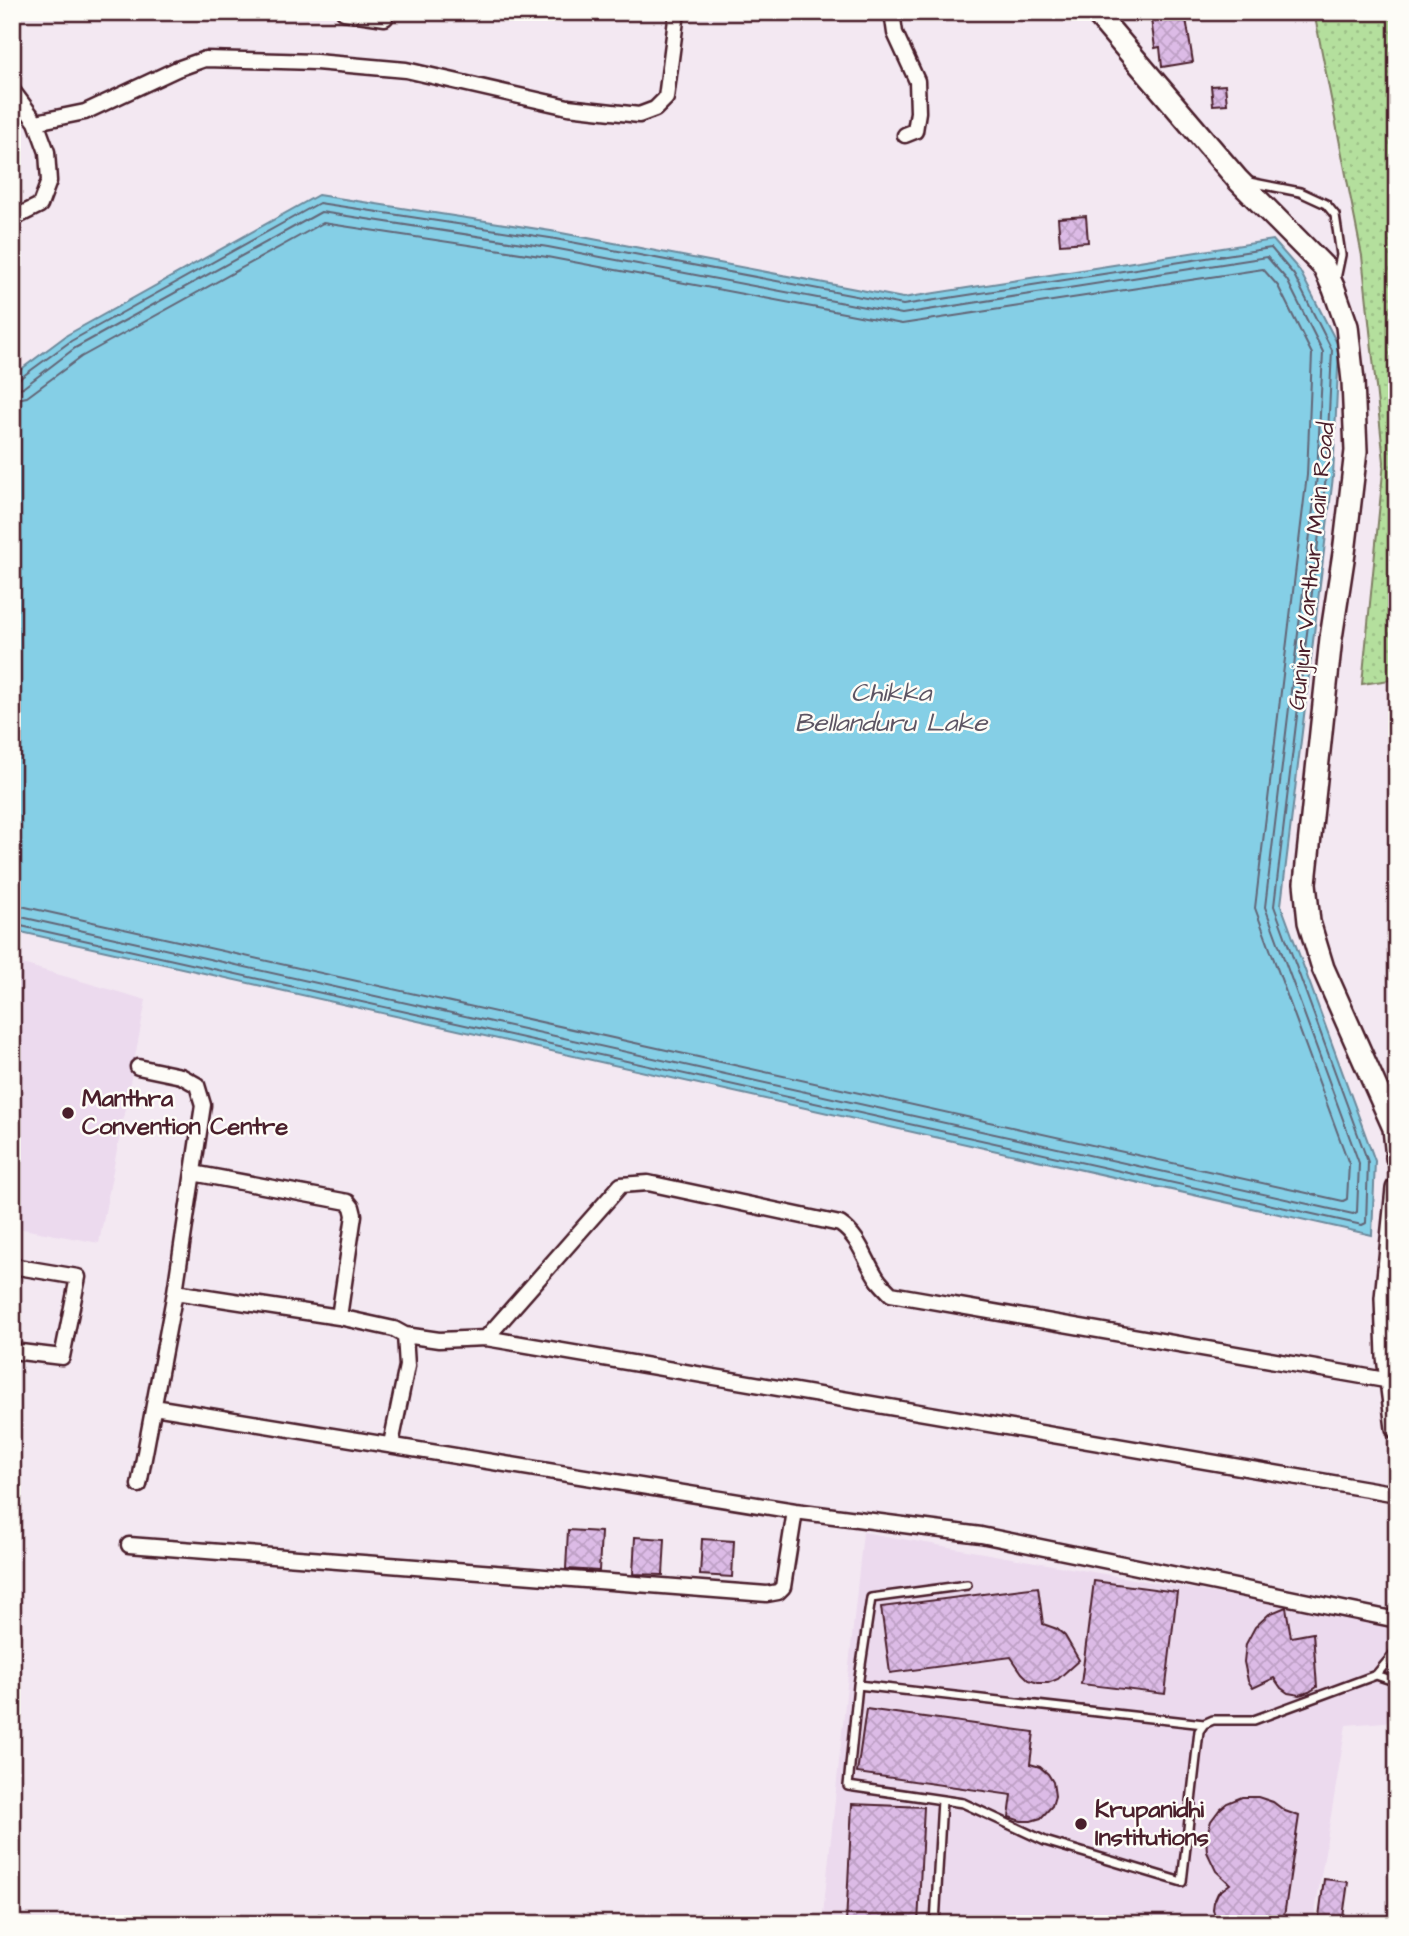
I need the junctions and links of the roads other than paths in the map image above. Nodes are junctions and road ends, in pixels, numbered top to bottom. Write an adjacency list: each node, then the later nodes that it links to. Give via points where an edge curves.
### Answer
1 (344, 12): 5 (street)
2 (677, 12): 7 (street, via 666,98 639,115 568,107 406,70 205,59 85,112)
3 (892, 12): 8 (street, via 895,33 917,81 915,131)
4 (1095, 12): 9 (main road, Gunjur Varthur Main Road)
5 (385, 18)
6 (12, 90): 7 (street)
7 (36, 122): 10 (street, via 47,152 49,181 40,205)
8 (905, 135)
9 (1238, 180): 11 (main road, Gunjur Varthur Main Road, via 1324,267); 11 (lane, via 1300,192 1326,204 1335,215 1341,255)
10 (12, 219)
11 (1334, 289): 13 (main road, Gunjur Varthur Main Road, via 1347,326 1356,451 1305,883 1308,922 1323,968 1394,1128)
12 (138, 1067): 14 (street, via 181,1076 197,1085 203,1105)
13 (1397, 1158)
14 (193, 1173): 17 (street); 18 (street, via 348,1202 354,1214)
15 (1397, 1189): 22 (main road, via 1386,1298 1388,1357)
16 (12, 1266): 21 (street, via 78,1277 62,1357)
17 (174, 1292): 18 (street); 23 (street)
18 (339, 1317): 19 (street)
19 (405, 1335): 20 (street); 25 (street, via 407,1366)
20 (486, 1338): 22 (street, via 621,1185 648,1183 840,1224 860,1245 878,1280 891,1294); 27 (street)
21 (12, 1351)
22 (1394, 1371): 24 (main road)
23 (154, 1407): 25 (street); 26 (street)
24 (1397, 1428)
25 (391, 1444): 28 (street)
26 (139, 1485)
27 (1397, 1494)
28 (795, 1511): 29 (street, via 783,1587 767,1594); 31 (street, via 981,1535)
29 (129, 1545)
30 (967, 1585): 35 (lane, via 871,1598)
31 (1397, 1620)
32 (1397, 1650): 33 (lane)
33 (1376, 1675): 34 (lane); 36 (lane, via 1254,1720)
34 (1397, 1682)
35 (858, 1685): 36 (lane); 37 (lane, via 848,1786)
36 (1204, 1724): 37 (lane, via 1199,1731 1182,1882 1045,1841 963,1803)
37 (942, 1800): 38 (lane)
38 (935, 1924)

